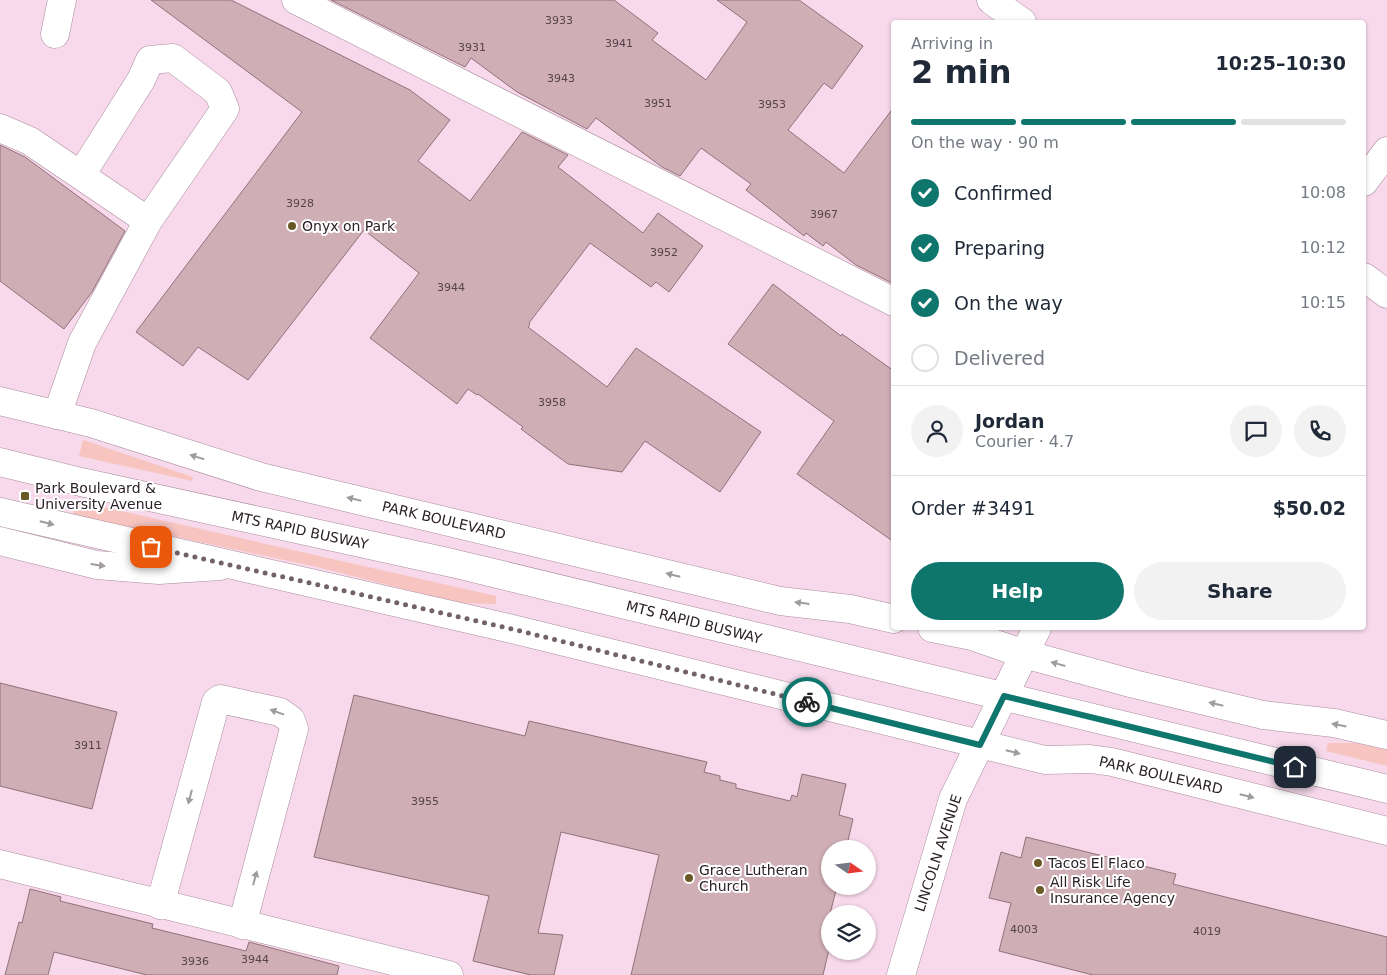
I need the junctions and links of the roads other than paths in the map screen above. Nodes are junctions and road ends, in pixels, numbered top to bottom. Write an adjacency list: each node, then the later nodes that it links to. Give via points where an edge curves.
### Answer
1 (62, 0): 5 (main road)
2 (296, 0): 13 (main road)
3 (991, 0): 4 (main road)
4 (1019, 20)
5 (55, 34)
6 (0, 128): 8 (main road, via 30,141)
7 (1387, 151): 9 (main road)
8 (81, 176): 10 (main road); 10 (main road, via 150,60 173,58 218,92 226,109)
9 (1366, 179)
10 (148, 221): 15 (main road, via 82,343)
11 (1366, 278): 12 (main road)
12 (1387, 294)
13 (891, 300)
14 (0, 401): 15 (main road, PARK BOULEVARD)
15 (57, 415): 20 (main road, PARK BOULEVARD, one-way to 15, via 850,609 780,601 261,477)
16 (0, 462): 24 (main road, MTS RAPID BUSWAY, via 452,563)
17 (0, 512): 19 (main road, PARK BOULEVARD, one-way to 19)
18 (0, 541): 19 (main road, one-way to 19, via 97,565 160,570)
19 (229, 565): 26 (main road, PARK BOULEVARD, via 508,628)
20 (891, 618)
21 (942, 630): 23 (main road, via 972,636)
22 (1036, 630): 23 (main road, LINCOLN AVENUE)
23 (1024, 654): 24 (main road, LINCOLN AVENUE); 25 (main road, one-way to 23, via 1334,723 1263,715)
24 (1004, 696): 26 (main road, LINCOLN AVENUE); 27 (main road, MTS RAPID BUSWAY)
25 (1387, 735)
26 (980, 745): 28 (main road, PARK BOULEVARD, one-way to 28, via 1045,760 1090,758 1112,762); 33 (main road, LINCOLN AVENUE, via 947,816)
27 (1387, 789)
28 (1387, 831)
29 (0, 864): 30 (main road)
30 (160, 904): 31 (main road); 31 (main road, one-way to 30, via 294,729 291,720 280,712 220,699 216,702)
31 (242, 925): 32 (main road)
32 (449, 975)
33 (901, 975)

